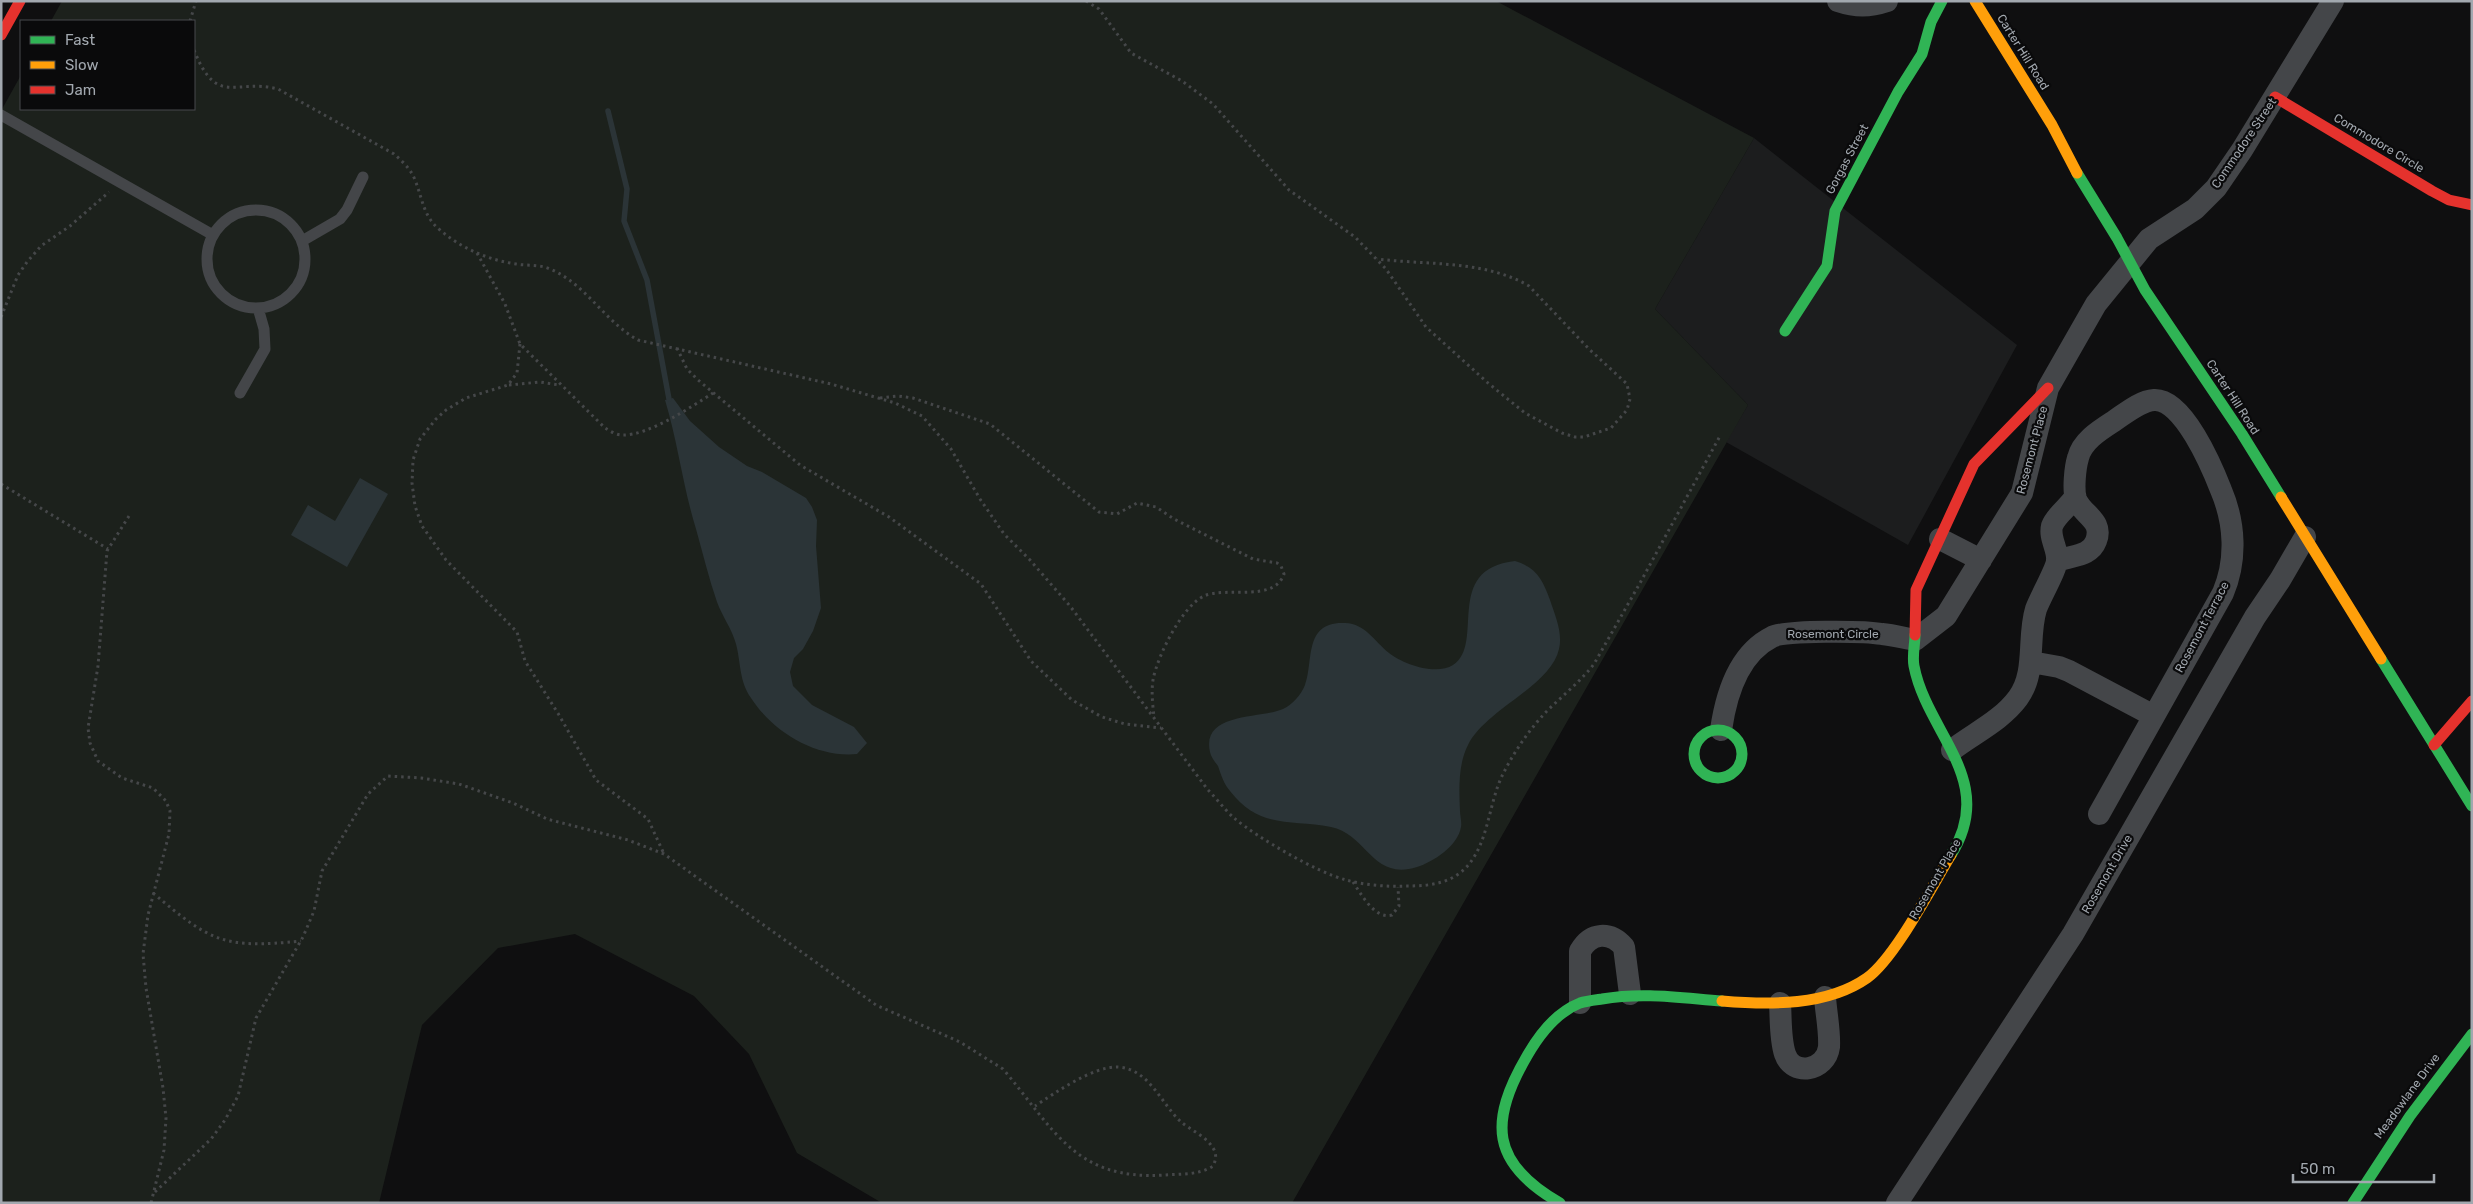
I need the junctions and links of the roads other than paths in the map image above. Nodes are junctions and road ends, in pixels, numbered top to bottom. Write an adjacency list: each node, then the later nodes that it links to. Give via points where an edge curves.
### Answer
1 (20, 1): 7 (street)
2 (1838, 1): 3 (street, via 1855,7 1874,6)
3 (1887, 1)
4 (1942, 1): 16 (street, Gorgas Street, via 1931,22 1922,54 1898,92 1835,211 1828,266)
5 (1975, 1): 14 (street, Carter Hill Road, via 2052,125)
6 (2333, 1): 8 (street, Commodore Street)
7 (1, 35)
8 (2275, 97): 11 (street, Commodore Circle, via 2432,191 2449,200); 14 (street, Commodore Street, via 2216,188 2195,209 2149,239)
9 (1, 115): 12 (lane)
10 (363, 177): 13 (lane, via 340,219)
11 (2472, 205)
12 (213, 236): 13 (lane, via 235,214 259,210 274,213 288,222); 15 (lane, via 207,256 215,284 230,300)
13 (302, 241): 15 (lane, via 305,265 297,287 280,302)
14 (2130, 262): 17 (street, Rosemont Place, via 2096,304); 20 (street, Carter Hill Road, via 2145,290 2242,434)
15 (258, 308): 18 (lane, via 265,349)
16 (1785, 332)
17 (2048, 388): 21 (street, Rosemont Place, via 1974,464); 22 (street, Rosemont Place, via 2022,493)
18 (240, 393)
19 (2075, 496): 23 (street, via 2051,529); 23 (street, via 2097,525 2097,538 2090,550); 27 (street, Rosemont Terrace, via 2078,458 2084,444 2141,403 2154,400 2172,405 2181,415 2214,472 2224,497 2233,549 2229,579)
20 (2304, 537): 29 (street, Carter Hill Road); 39 (street, Rosemont Drive, via 2254,617 2073,934)
21 (1940, 539): 22 (street); 24 (street, Rosemont Place, via 1916,590)
22 (1981, 560): 24 (street, Rosemont Place, via 1946,616)
23 (2058, 561): 25 (street, via 2036,610)
24 (1916, 640): 28 (street, Rosemont Circle, via 1880,633 1773,636 1752,652 1729,688); 30 (street, Rosemont Place, via 1914,665)
25 (2031, 662): 27 (street, via 2059,666); 30 (street, via 2019,697 2007,712)
26 (2472, 701): 29 (street)
27 (2154, 716): 32 (street, Rosemont Terrace)
28 (1721, 730): 28 (street, via 1738,740 1742,756 1734,773 1717,778 1700,769 1694,751 1703,735)
29 (2434, 745): 31 (street, Carter Hill Road)
30 (1952, 750): 34 (street, Rosemont Place, via 1967,790 1966,814 1954,851 1882,964 1856,985 1840,994)
31 (2472, 806)
32 (2099, 814)
33 (1630, 994): 35 (street, Rosemont Place); 35 (street, via 1624,948 1610,936 1601,935 1584,943 1580,951); 36 (street, Rosemont Place)
34 (1825, 997): 36 (street, Rosemont Place); 36 (street, via 1829,1048 1826,1058 1812,1068 1800,1069 1784,1054)
35 (1580, 1003): 38 (street, Rosemont Place, via 1563,1013 1538,1037 1512,1082 1501,1121 1506,1151 1523,1178)
36 (1780, 1003)
37 (2472, 1034): 40 (street, Meadowlane Drive, via 2387,1145)
38 (1560, 1203)
39 (1897, 1203)
40 (2353, 1203)

